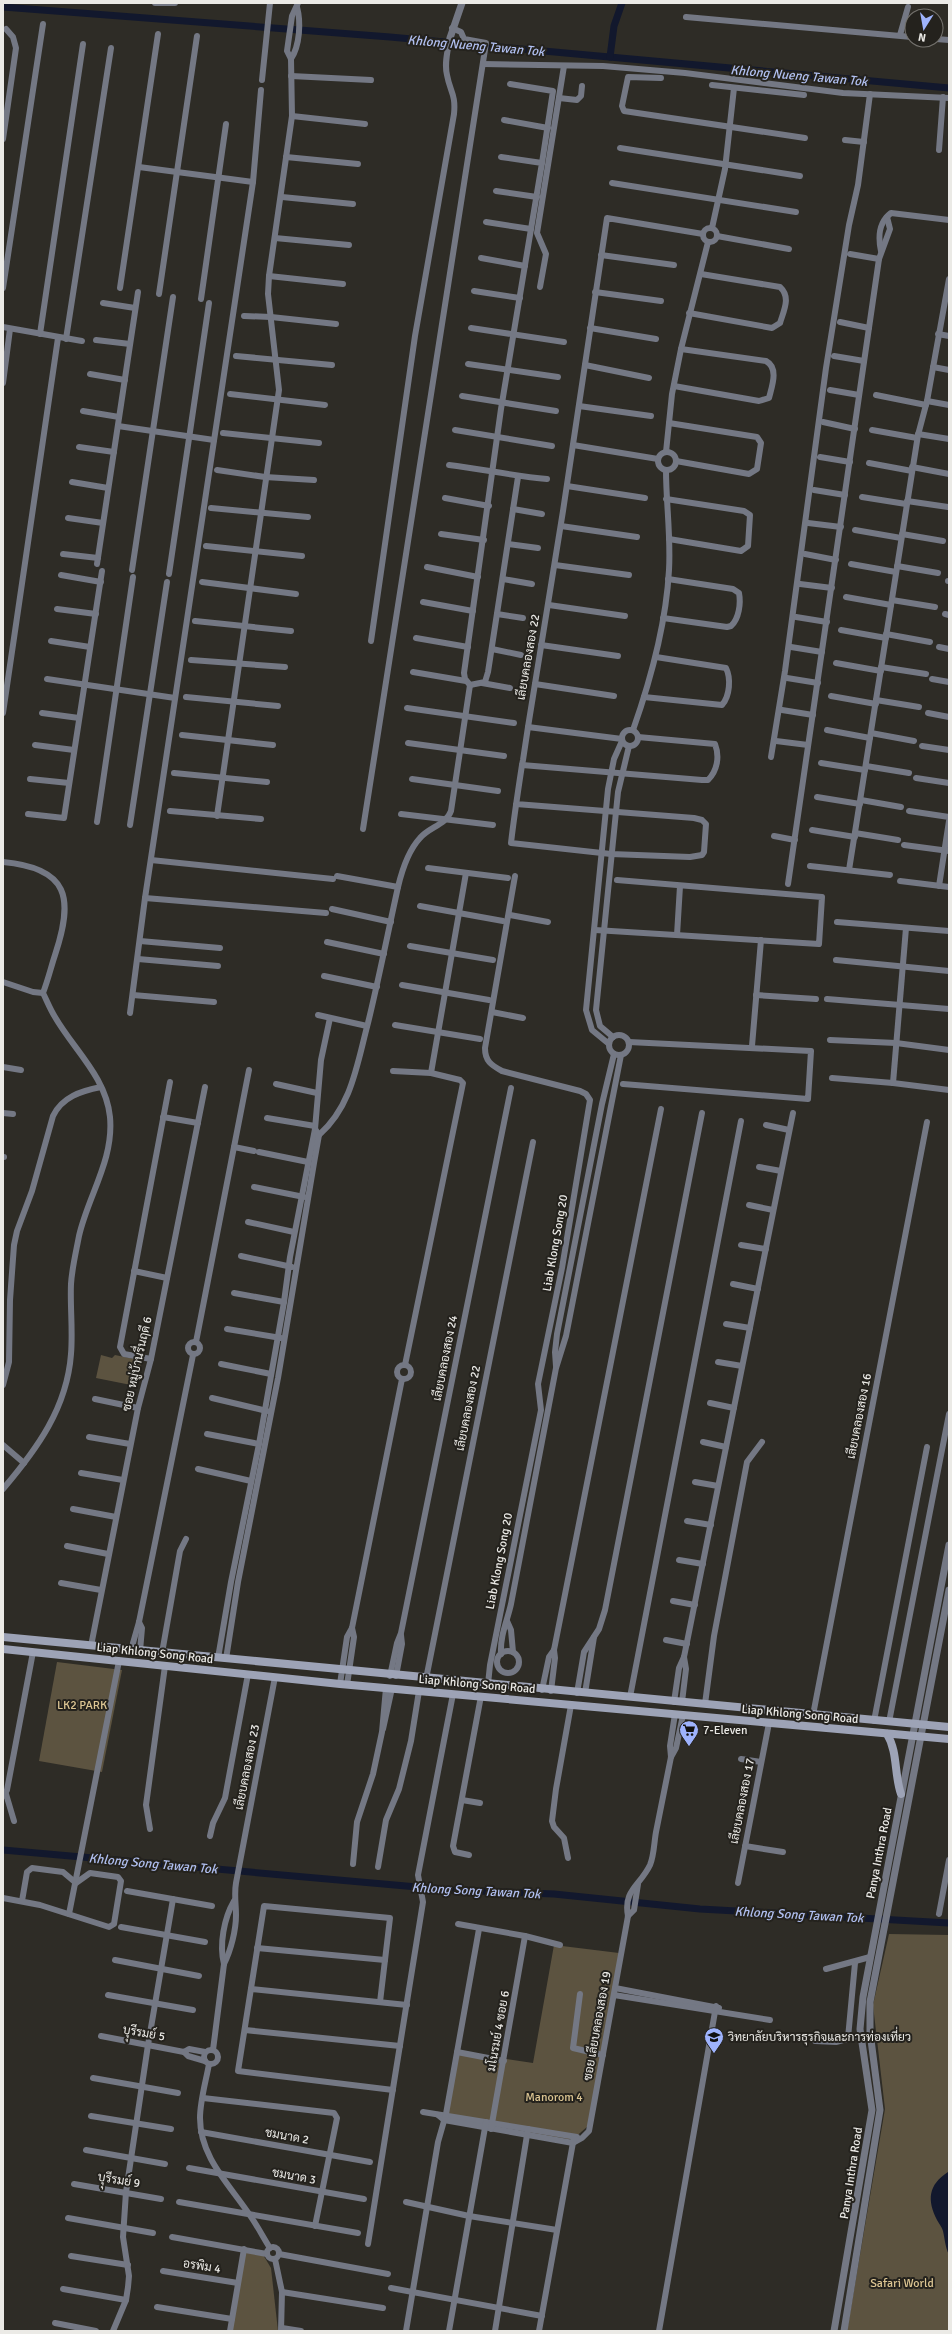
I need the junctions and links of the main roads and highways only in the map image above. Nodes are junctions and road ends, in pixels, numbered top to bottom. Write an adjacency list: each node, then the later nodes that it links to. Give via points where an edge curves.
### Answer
1 (3, 1637): 3 (main road, Liap Khlong Song Road)
2 (3, 1649): 4 (main road, Liap Khlong Song Road, via 344,1684)
3 (949, 1727)
4 (887, 1734): 5 (main road, Liap Khlong Song Road); 6 (main road, via 893,1747 896,1780)
5 (949, 1739)
6 (901, 1794)

